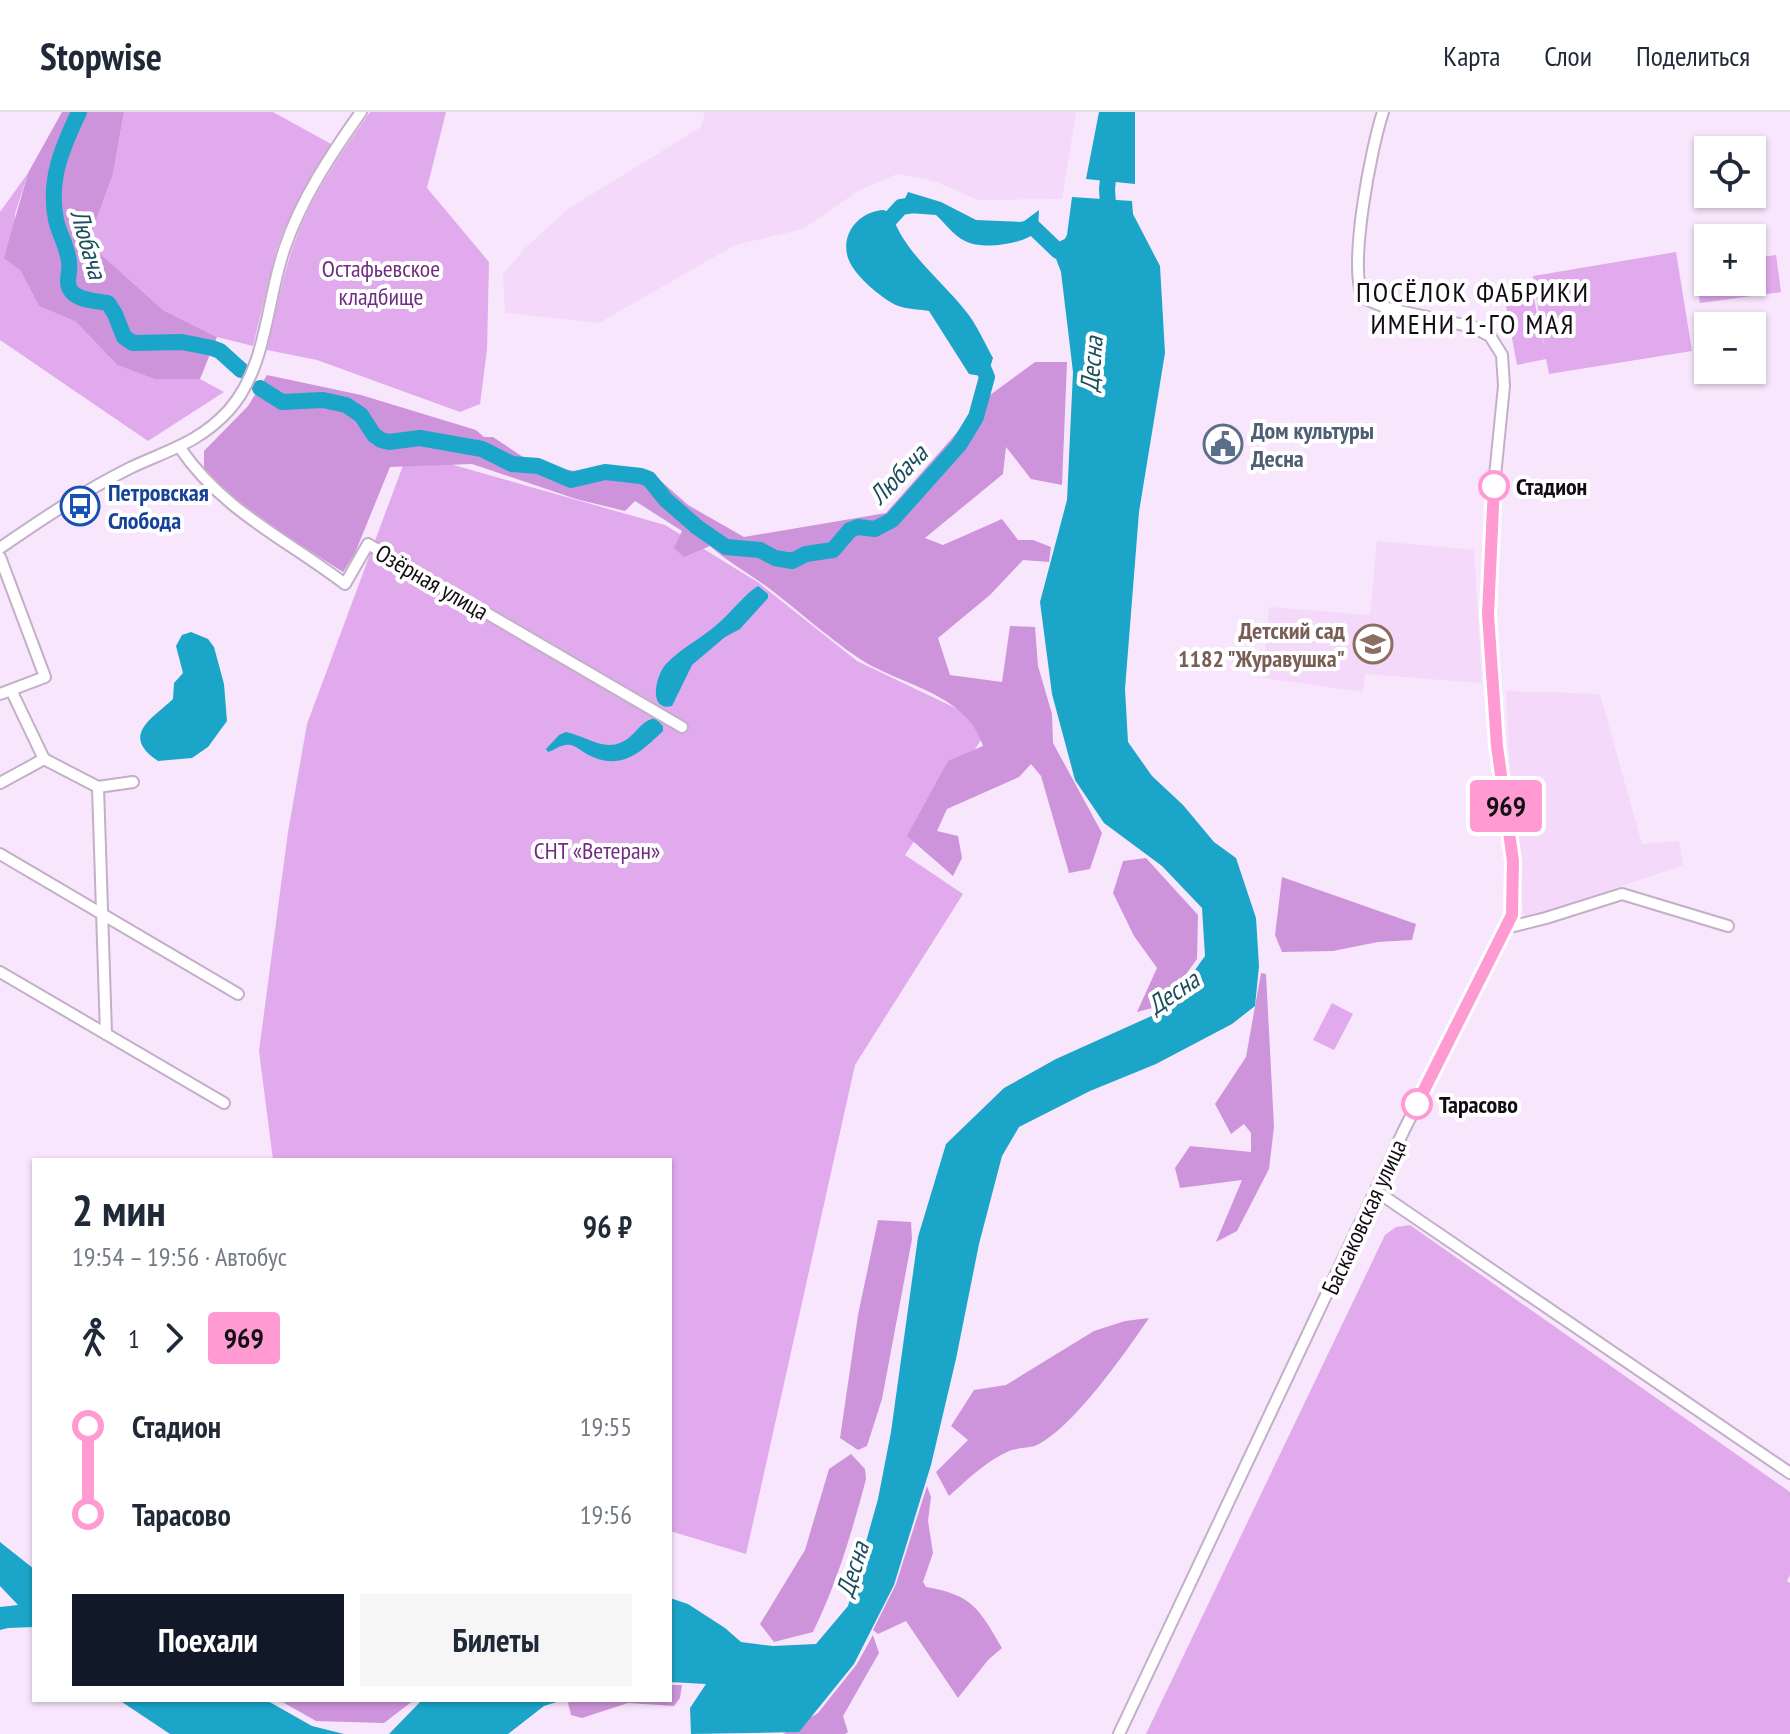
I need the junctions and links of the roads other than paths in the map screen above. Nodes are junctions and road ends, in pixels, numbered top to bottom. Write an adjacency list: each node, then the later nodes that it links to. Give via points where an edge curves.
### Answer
1 (361, 112): 3 (street, via 291,229 245,387 218,421)
2 (1383, 112): 16 (street, Баскаковская улица, via 1374,138 1362,226 1357,282 1363,298 1473,327 1490,336 1502,355 1488,614 1497,746 1513,861 1512,915)
3 (180, 448): 4 (street, via 54,510); 8 (street, Озёрная улица, via 215,491 250,521 345,584 368,544)
4 (0, 548)
5 (0, 557): 6 (street, via 45,677)
6 (11, 690): 7 (street); 9 (street)
7 (0, 694)
8 (682, 727)
9 (44, 759): 11 (street); 12 (street)
10 (133, 782): 12 (street)
11 (0, 783)
12 (98, 787): 14 (street)
13 (0, 854): 14 (street)
14 (102, 914): 18 (street); 19 (street)
15 (1728, 926): 16 (street, via 1622,894)
16 (1506, 928): 21 (street, Баскаковская улица)
17 (0, 972): 19 (street)
18 (238, 994)
19 (106, 1034): 20 (street)
20 (224, 1103)
21 (1376, 1191): 22 (street); 23 (street, Баскаковская улица)
22 (1790, 1473)
23 (1119, 1734)

